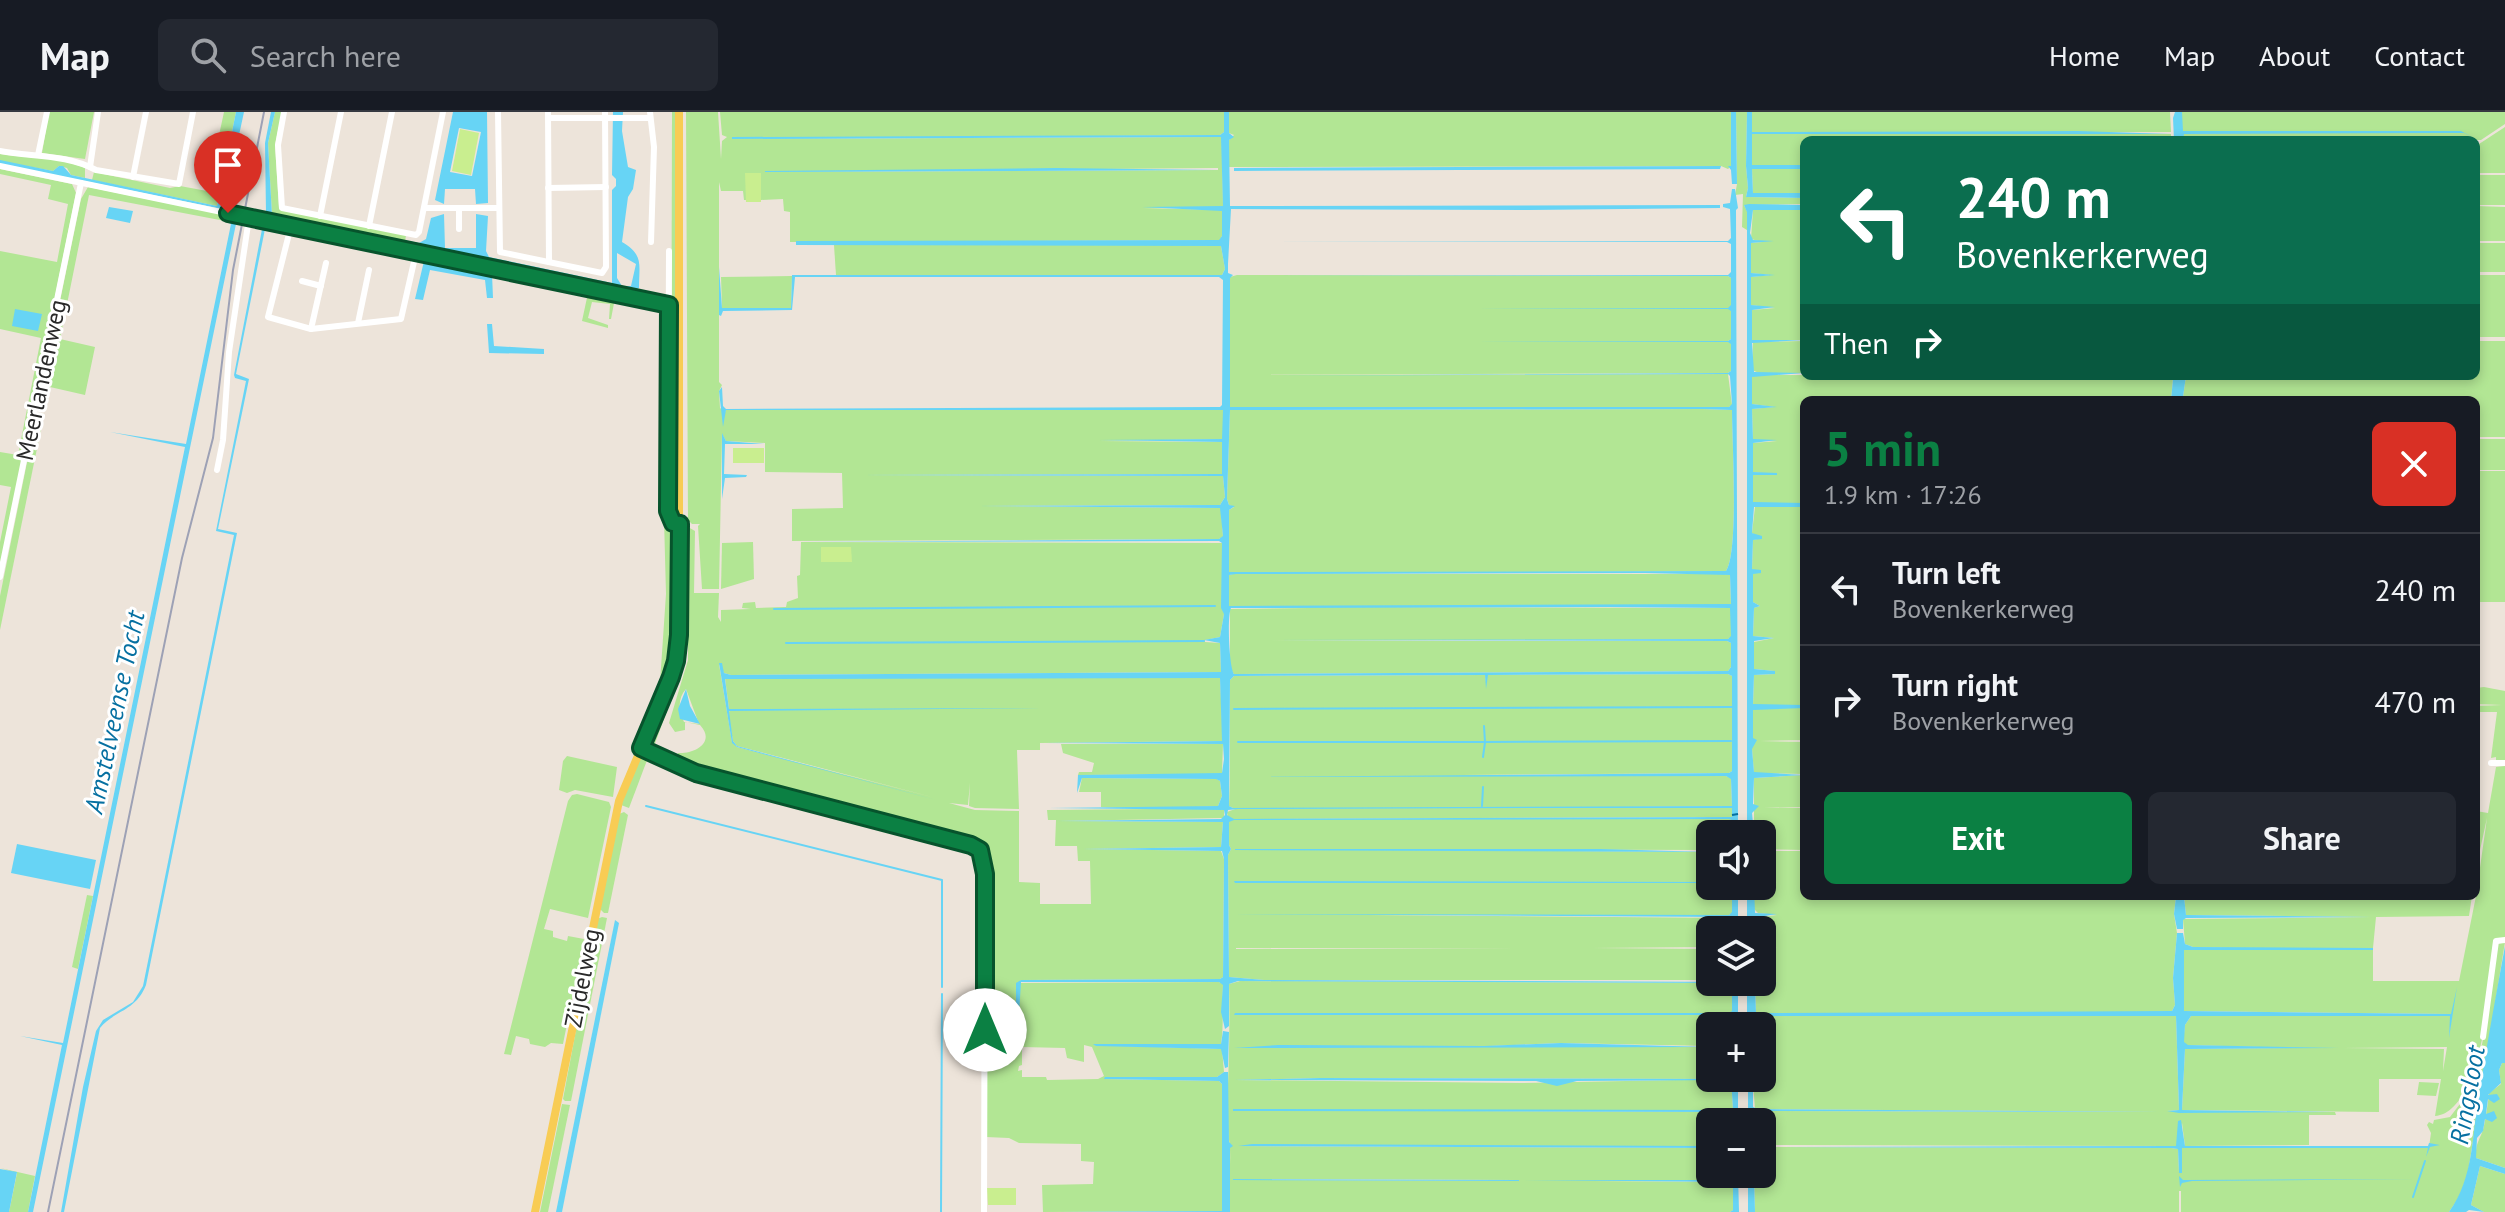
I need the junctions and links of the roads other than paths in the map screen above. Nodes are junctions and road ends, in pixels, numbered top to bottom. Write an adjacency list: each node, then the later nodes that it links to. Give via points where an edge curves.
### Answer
1 (47, 112): 15 (street)
2 (98, 112): 17 (street)
3 (146, 112): 18 (street)
4 (193, 112): 18 (street, via 179,184)
5 (284, 112): 25 (street, via 278,145 280,206)
6 (341, 112): 25 (street)
7 (392, 112): 28 (street)
8 (443, 112): 22 (street)
9 (498, 112): 24 (street)
10 (679, 112): 42 (main road, Zijdelweg)
11 (548, 115): 13 (street); 21 (street)
12 (650, 115): 13 (street); 30 (street)
13 (607, 116): 20 (street)
14 (0, 151): 15 (street)
15 (38, 155): 17 (street)
16 (0, 166): 19 (street)
17 (90, 167): 18 (street)
18 (133, 177)
19 (81, 183): 26 (street); 43 (street, Meerlandenweg)
20 (606, 187): 21 (street); 33 (street, via 604,271)
21 (548, 188): 33 (street)
22 (424, 208): 23 (street); 28 (street, via 416,235)
23 (459, 208): 24 (street); 29 (street)
24 (498, 208): 33 (street, via 500,252)
25 (320, 216): 28 (street)
26 (249, 218): 27 (street); 41 (street)
27 (291, 226): 32 (street); 40 (street, via 268,317)
28 (369, 226)
29 (459, 229)
30 (651, 242)
31 (669, 251): 38 (street)
32 (416, 253): 38 (street); 39 (street, via 401,319)
33 (549, 262)
34 (326, 263): 37 (street)
35 (369, 270): 39 (street)
36 (302, 281): 37 (street)
37 (321, 286): 40 (street)
38 (669, 305): 42 (street, via 668,511 673,523)
39 (358, 323): 40 (street)
40 (311, 329)
41 (217, 470)
42 (683, 524): 44 (main road, Zijdelweg, via 676,661)
43 (0, 577)
44 (641, 748): 49 (main road, Zijdelweg, via 619,801); 50 (street, via 696,773 980,850 985,874)
45 (2491, 763): 46 (street)
46 (2505, 763)
47 (2505, 940): 48 (street, via 2496,941)
48 (2483, 1037)
49 (535, 1212)
50 (984, 1212)

